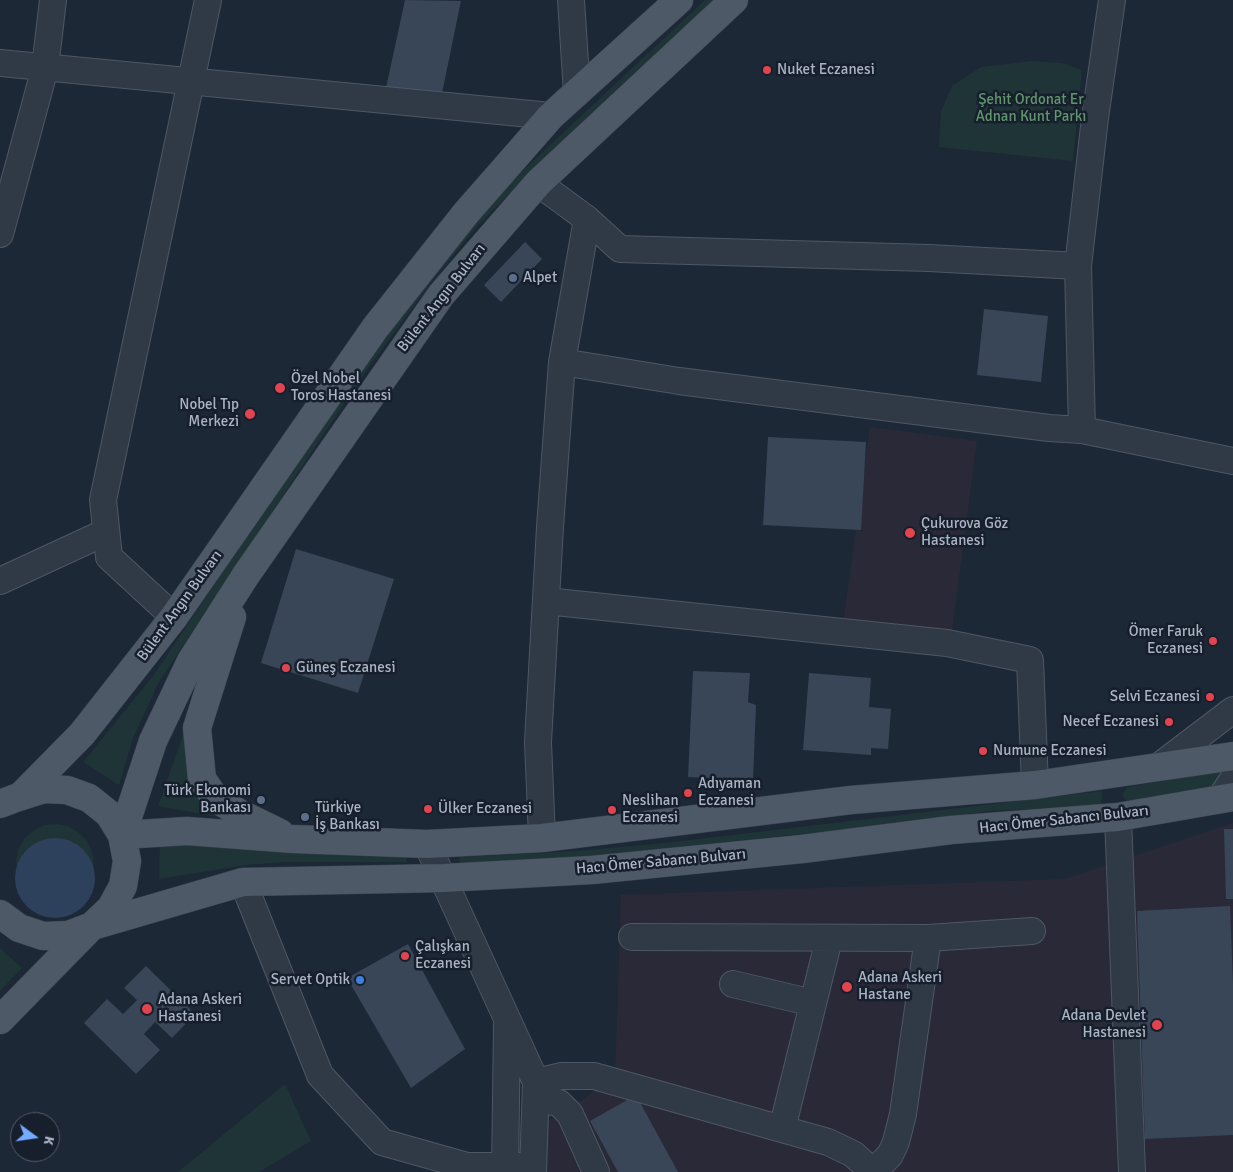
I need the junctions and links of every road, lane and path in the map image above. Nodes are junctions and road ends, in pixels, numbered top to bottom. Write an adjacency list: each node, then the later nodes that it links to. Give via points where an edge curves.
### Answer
1 (53, 0): 8 (street)
2 (208, 0): 9 (street)
3 (571, 0): 10 (street)
4 (679, 0): 10 (main road, Bülent Angın Bulvarı)
5 (734, 0): 12 (main road, Bülent Angın Bulvarı)
6 (1112, 0): 15 (street)
7 (0, 63): 8 (street)
8 (45, 68): 9 (street); 14 (street)
9 (191, 83): 11 (street); 19 (street, via 103,500)
10 (577, 93): 11 (main road, Bülent Angın Bulvarı)
11 (551, 116): 23 (main road, Bülent Angın Bulvarı, via 466,213 380,321)
12 (538, 183): 13 (street); 20 (main road, Bülent Angın Bulvarı, via 441,295)
13 (588, 219): 15 (street, via 620,249); 16 (street)
14 (0, 234)
15 (1078, 266): 17 (street)
16 (562, 362): 17 (street, via 679,381); 22 (street)
17 (1082, 430): 18 (street)
18 (1233, 460)
19 (106, 532): 21 (street); 23 (street, via 109,557)
20 (246, 575): 33 (main road, Bülent Angın Bulvarı, via 191,661 153,741); 35 (main road, via 197,728 202,779 215,798)
21 (0, 580)
22 (546, 601): 28 (street, via 947,642 1030,660); 34 (street, via 538,742)
23 (174, 617): 30 (main road, Bülent Angın Bulvarı, via 82,734)
24 (1233, 710): 26 (street)
25 (1233, 756): 26 (main road)
26 (1158, 767): 27 (main road)
27 (1117, 773): 28 (main road); 32 (main road)
28 (1035, 785): 34 (main road, via 851,800)
29 (1229, 792): 32 (main road, Hacı Ömer Sabancı Bulvarı)
30 (11, 800): 31 (main road); 33 (main road, via 44,789 67,790 89,798 108,814)
31 (0, 812)
32 (1118, 817): 37 (main road, Hacı Ömer Sabancı Bulvarı, via 951,830 592,870); 55 (street)
33 (122, 835): 35 (main road, via 187,831); 40 (main road, via 127,860 123,886 111,908)
34 (542, 838): 36 (main road)
35 (293, 840): 36 (main road)
36 (427, 844): 37 (street)
37 (444, 878): 38 (main road, Hacı Ömer Sabancı Bulvarı); 48 (street)
38 (243, 882): 40 (main road, Hacı Ömer Sabancı Bulvarı); 51 (street, via 320,1075 382,1142 467,1166)
39 (0, 914): 40 (main road, Hacı Ömer Sabancı Bulvarı, via 18,928 43,936 68,935)
40 (92, 926): 47 (main road)
41 (1032, 931): 43 (street)
42 (632, 938): 44 (street)
43 (928, 938): 44 (street); 54 (street, via 898,1132 890,1155)
44 (829, 939): 46 (street)
45 (733, 984): 46 (street)
46 (813, 1003): 50 (street)
47 (0, 1020)
48 (507, 1021): 49 (street); 51 (street)
49 (536, 1091): 50 (street, via 562,1076 594,1076); 52 (street); 53 (street, via 559,1103 570,1114)
50 (782, 1129): 54 (street, via 828,1142 853,1154)
51 (505, 1168): 52 (street)
52 (533, 1169)
53 (596, 1172)
54 (873, 1172)
55 (1132, 1172)

